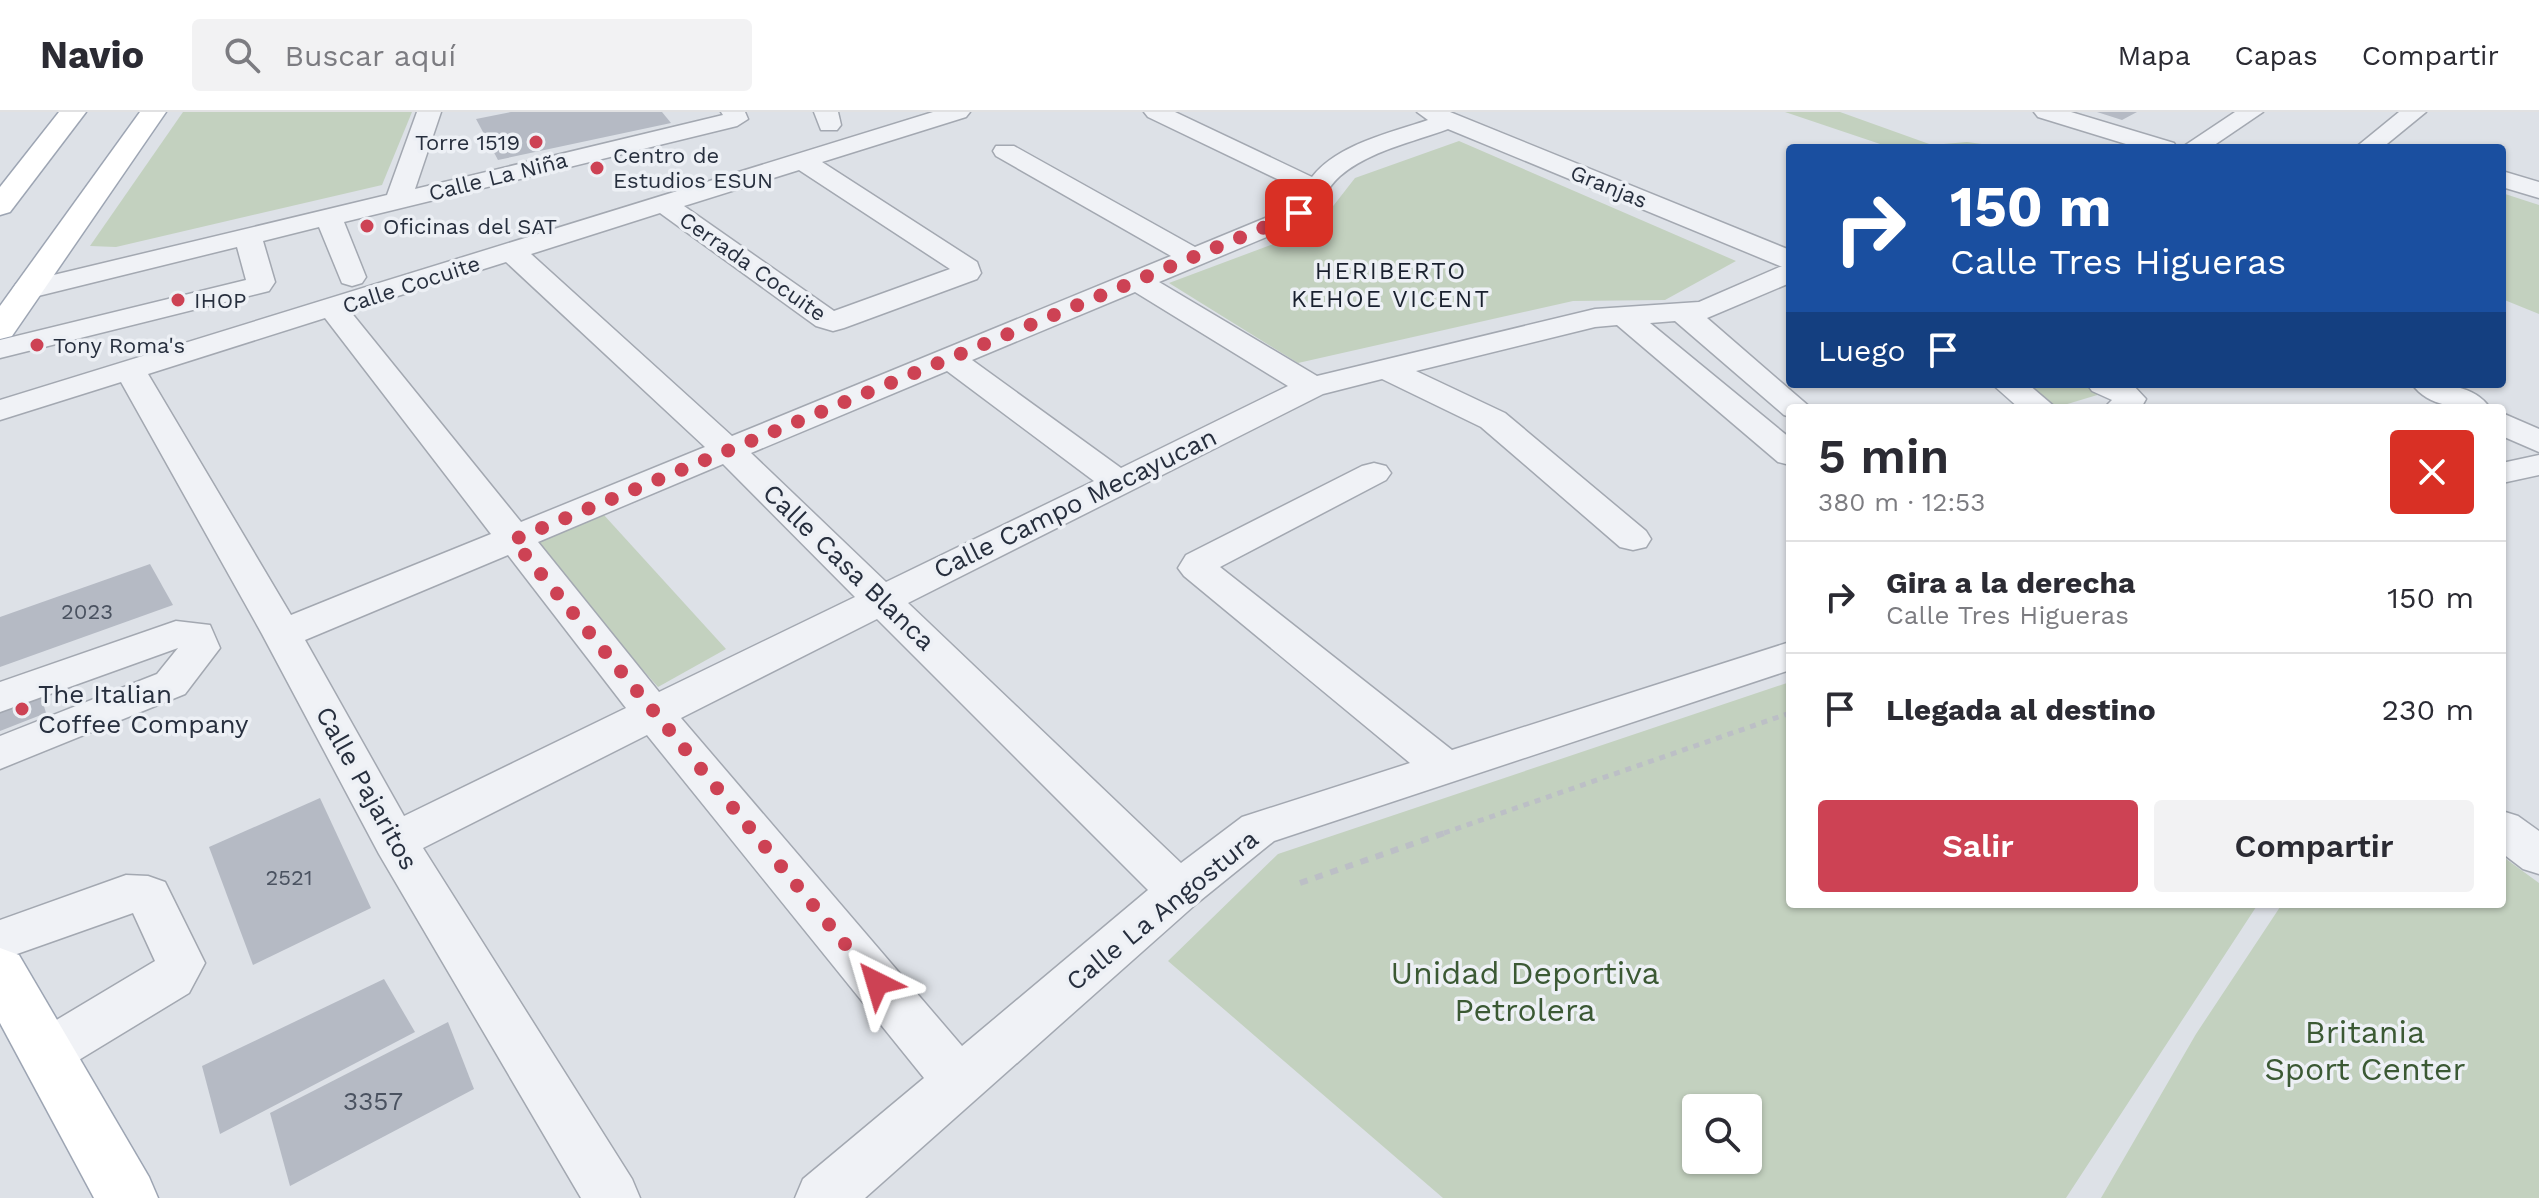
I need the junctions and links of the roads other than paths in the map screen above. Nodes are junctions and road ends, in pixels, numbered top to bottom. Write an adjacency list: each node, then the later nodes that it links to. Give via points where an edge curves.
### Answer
1 (73, 112): 22 (main road)
2 (153, 112): 30 (main road)
3 (429, 112): 19 (street)
4 (958, 112): 16 (street, Calle Cocuite)
5 (1156, 112): 17 (street)
6 (1206, 112): 17 (street)
7 (2046, 112): 12 (street)
8 (2251, 112): 13 (street)
9 (2414, 112): 14 (street)
10 (720, 116): 19 (street, Calle La Niña)
11 (1439, 116): 17 (street, via 1353,158); 27 (street, Granjas)
12 (2152, 144)
13 (2199, 144)
14 (2379, 144)
15 (1005, 151): 26 (street)
16 (803, 161): 21 (street, Calle Cocuite); 21 (street, Cerrada Cocuite, via 967,268 967,273 833,322)
17 (1324, 180): 26 (street, via 1299,213)
18 (2506, 180): 20 (street)
19 (418, 186): 23 (street, Calle La Niña); 30 (street, Calle La Niña)
20 (2539, 190)
21 (665, 204): 25 (street, Calle Cocuite)
22 (0, 206)
23 (329, 217): 24 (street, Calle La Niña); 31 (street)
24 (248, 237): 30 (street, Calle La Niña); 35 (street, via 259,285)
25 (511, 251): 31 (street, Calle Cocuite); 51 (street, Calle Casa Blanca)
26 (1193, 257): 29 (street)
27 (1786, 258)
28 (1786, 275): 32 (street, Calle Campo Mecayucan, via 1715,307)
29 (1138, 281): 37 (street); 40 (street)
30 (33, 282): 34 (main road)
31 (343, 293): 39 (street, Calle Cocuite); 57 (street)
32 (1683, 313): 33 (street, Calle Campo Mecayucan); 43 (street)
33 (1624, 316): 36 (street, Calle Campo Mecayucan, via 1595,318); 50 (street)
34 (0, 329)
35 (0, 349)
36 (1450, 354): 38 (street, Calle Campo Mecayucan); 47 (street)
37 (949, 358): 51 (street); 55 (street)
38 (1388, 370): 40 (street, Calle Campo Mecayucan); 47 (street)
39 (131, 372): 46 (street, Calle Cocuite); 59 (street, Calle Pajaritos)
40 (1312, 387): 55 (street, Calle Campo Mecayucan)
41 (2013, 388): 44 (street)
42 (2436, 388): 45 (street)
43 (1790, 404)
44 (2035, 404)
45 (2466, 404)
46 (0, 410)
47 (1493, 420): 56 (street)
48 (2506, 425): 49 (street)
49 (2539, 442)
50 (1786, 448)
51 (728, 450): 57 (street); 58 (street, Calle Casa Blanca)
52 (2539, 465): 53 (street)
53 (2506, 472)
54 (1374, 473): 64 (street, via 1197,568)
55 (1118, 482): 58 (street, Calle Campo Mecayucan)
56 (1633, 539)
57 (513, 540): 59 (street); 62 (street)
58 (883, 598): 62 (street, Calle Campo Mecayucan); 68 (street, Calle Casa Blanca)
59 (282, 634): 66 (street, Calle Pajaritos)
60 (1786, 657): 64 (street, Calle La Angostura)
61 (0, 697): 63 (street, via 176,634 196,634 200,648 171,684)
62 (653, 713): 66 (street, Calle Campo Mecayucan); 72 (street)
63 (0, 753)
64 (1447, 769): 68 (street, Calle La Angostura, via 1258,829)
65 (2506, 831): 67 (street)
66 (395, 841): 74 (street, Calle Pajaritos)
67 (2539, 856)
68 (1179, 891): 72 (street, Calle La Angostura)
69 (0, 940): 71 (street, via 140,893 148,895 180,963 171,978)
70 (0, 971): 71 (main road)
71 (46, 1053): 73 (main road)
72 (959, 1081): 75 (street, Calle La Angostura)
73 (127, 1198)
74 (612, 1198)
75 (823, 1198)

